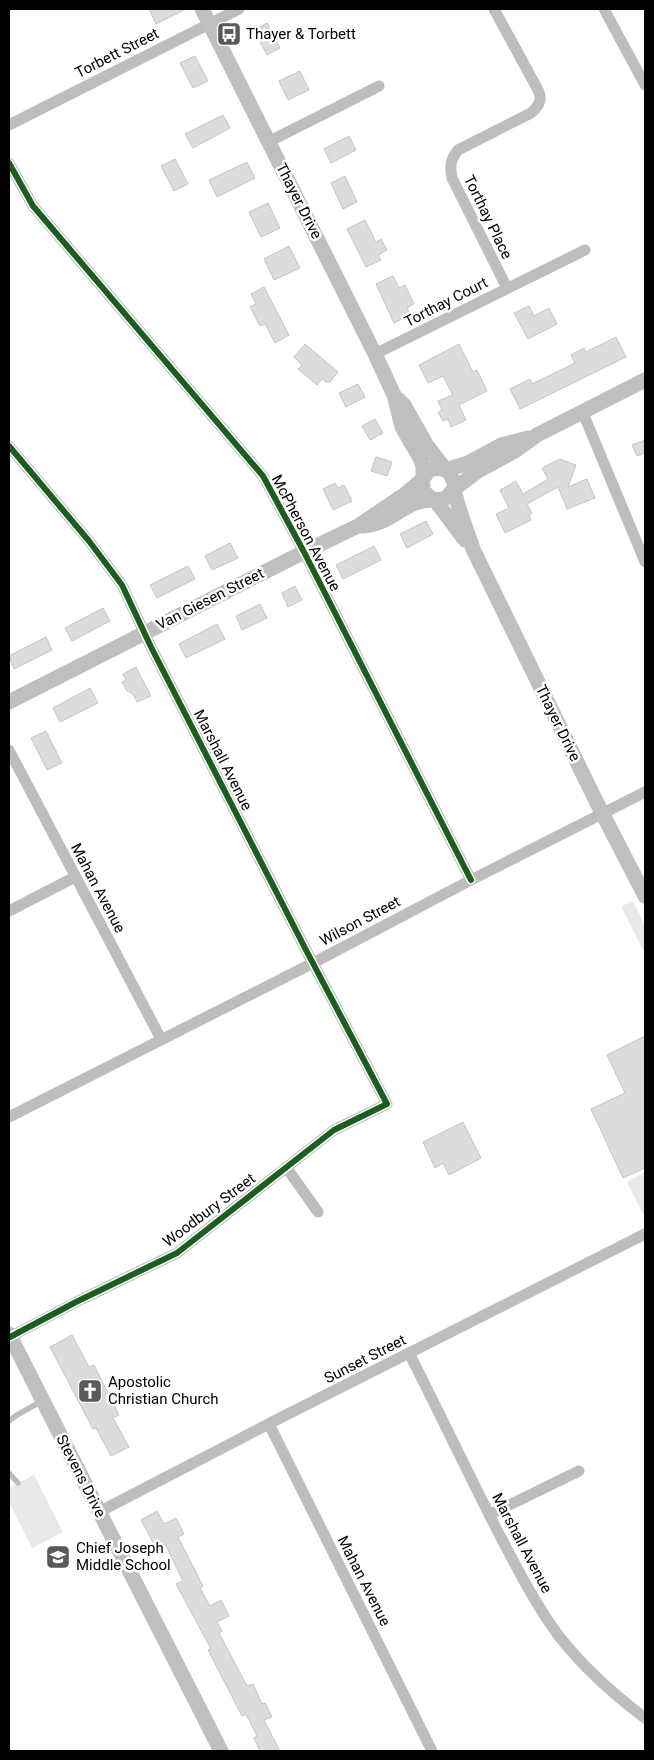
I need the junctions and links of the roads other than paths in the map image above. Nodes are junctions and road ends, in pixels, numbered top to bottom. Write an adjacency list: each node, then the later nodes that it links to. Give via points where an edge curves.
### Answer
1 (202, 9): 5 (street, Thayer Drive)
2 (239, 9): 5 (street, Torbett Street)
3 (494, 9): 12 (street, Torthay Place, via 540,94 540,102 531,113 458,150 450,166 452,178)
4 (604, 9): 6 (street)
5 (210, 24): 8 (street, Torbett Street); 9 (street, Thayer Drive)
6 (645, 85)
7 (379, 86): 9 (street)
8 (9, 125)
9 (268, 142): 13 (street, Thayer Drive)
10 (9, 163): 25 (street, McPherson Avenue, via 33,206 263,476)
11 (584, 250): 12 (street, Torthay Court)
12 (507, 288): 13 (street, Torthay Court)
13 (375, 354): 15 (street, Thayer Drive)
14 (645, 380): 16 (street)
15 (394, 395): 19 (street, Thayer Drive, via 404,405); 20 (street, Thayer Drive, via 402,427 421,460)
16 (583, 413): 17 (street); 26 (street)
17 (537, 435): 19 (street, via 501,446 468,464); 21 (street)
18 (9, 446): 27 (street, Marshall Avenue, via 122,585)
19 (446, 470): 20 (street, via 432,469); 21 (street, via 453,478)
20 (423, 479): 22 (street, via 424,492); 23 (street, Van Giesen Street)
21 (454, 489): 22 (street, via 444,499); 24 (street, Thayer Drive)
22 (435, 500): 23 (street, Van Giesen Street, via 407,505 380,523); 24 (street, Thayer Drive)
23 (358, 526): 25 (street, Van Giesen Street)
24 (473, 549): 31 (street, Thayer Drive)
25 (304, 552): 27 (street, Van Giesen Street); 33 (street, McPherson Avenue)
26 (645, 562)
27 (144, 633): 28 (street, Van Giesen Street); 36 (street, Marshall Avenue)
28 (9, 702)
29 (9, 750): 32 (street, Mahan Avenue)
30 (645, 792): 31 (street, Wilson Street)
31 (603, 814): 33 (street, Wilson Street); 34 (street, Thayer Drive)
32 (75, 877): 35 (street); 37 (street, Mahan Avenue)
33 (471, 880): 36 (street, Wilson Street)
34 (645, 896)
35 (9, 911)
36 (313, 963): 37 (street, Wilson Street); 38 (street, Marshall Avenue)
37 (161, 1040): 39 (street, Wilson Street)
38 (387, 1104): 40 (street, Woodbury Street, via 334,1130)
39 (9, 1117)
40 (286, 1167): 41 (street); 43 (street, Woodbury Street, via 177,1253)
41 (318, 1212)
42 (645, 1234): 44 (street, Sunset Street)
43 (10, 1336): 45 (street, Stevens Drive)
44 (410, 1353): 47 (street, Sunset Street); 52 (street, Marshall Avenue)
45 (42, 1401): 46 (lane); 51 (street, Stevens Drive)
46 (9, 1421)
47 (269, 1424): 51 (street, Sunset Street); 55 (street, Mahan Avenue)
48 (579, 1471): 52 (street)
49 (9, 1473): 50 (lane)
50 (18, 1483)
51 (99, 1512): 54 (street, Stevens Drive)
52 (490, 1515): 53 (street, Marshall Avenue, via 525,1584 559,1636 610,1692)
53 (645, 1718)
54 (221, 1751)
55 (432, 1751)

